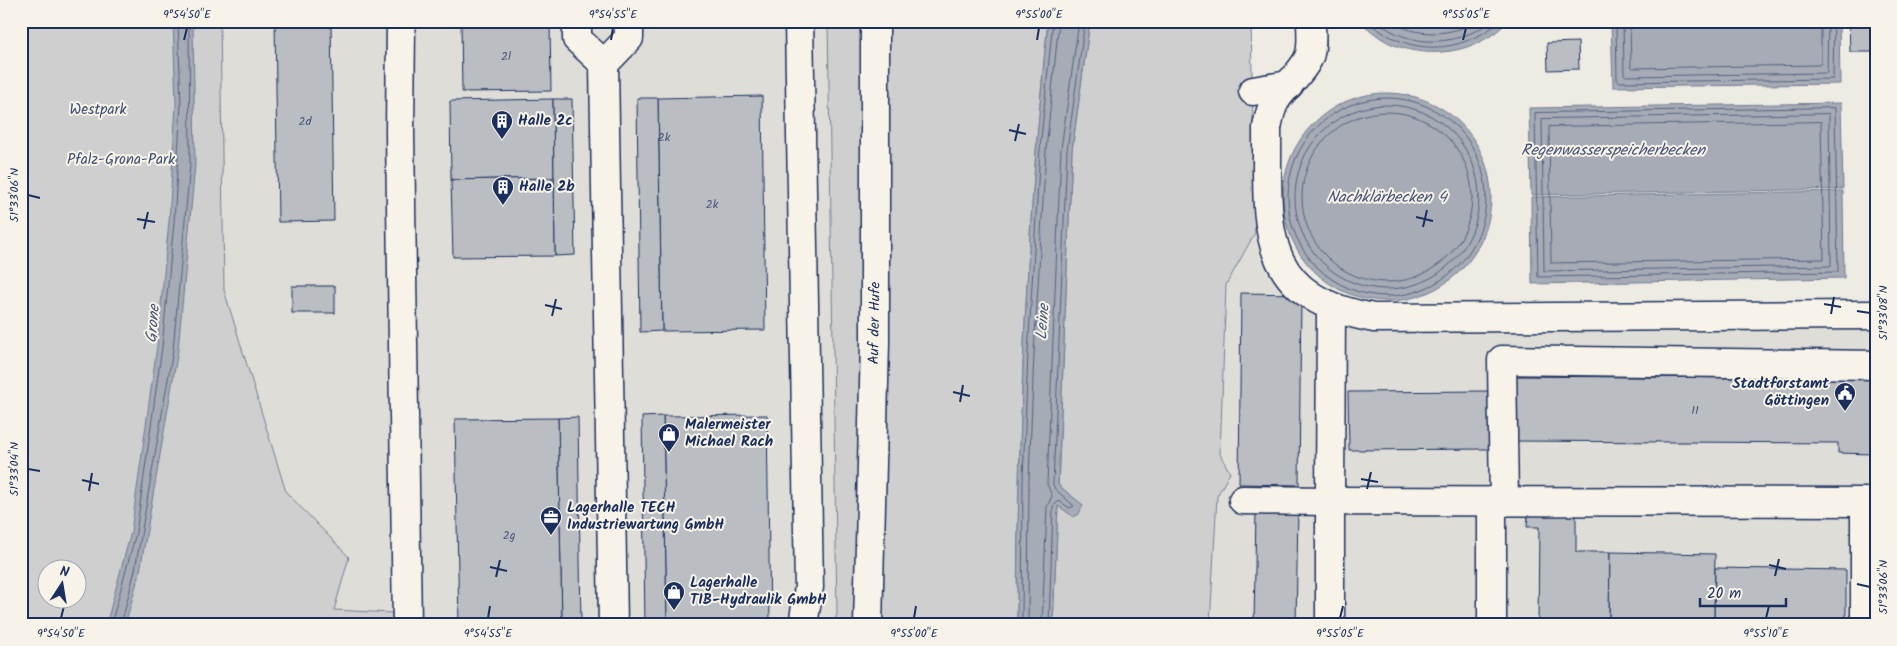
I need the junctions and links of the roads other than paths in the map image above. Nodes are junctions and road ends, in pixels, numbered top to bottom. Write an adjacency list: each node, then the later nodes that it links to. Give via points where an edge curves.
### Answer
1 (402, 21): 16 (lane, via 400,132)
2 (577, 21): 7 (lane, via 577,39)
3 (629, 21): 7 (lane, via 629,38)
4 (799, 21): 18 (lane, via 808,587)
5 (875, 21): 19 (lane, Auf der Hufe, via 876,343)
6 (1311, 21): 8 (lane, via 1312,44 1308,57)
7 (604, 64): 17 (lane)
8 (1289, 85): 9 (lane); 10 (lane, via 1277,99 1267,128 1268,218 1272,244 1282,268 1301,287)
9 (1252, 91)
10 (1331, 307): 11 (lane, via 1348,314 1374,318); 14 (lane)
11 (1876, 315)
12 (1876, 365): 15 (lane, via 1502,360)
13 (1243, 500): 14 (lane)
14 (1330, 501): 15 (lane); 20 (lane)
15 (1498, 502): 21 (lane); 22 (lane, via 1865,502)
16 (407, 625)
17 (613, 625)
18 (803, 625)
19 (868, 625)
20 (1330, 625)
21 (1492, 625)
22 (1865, 625)

